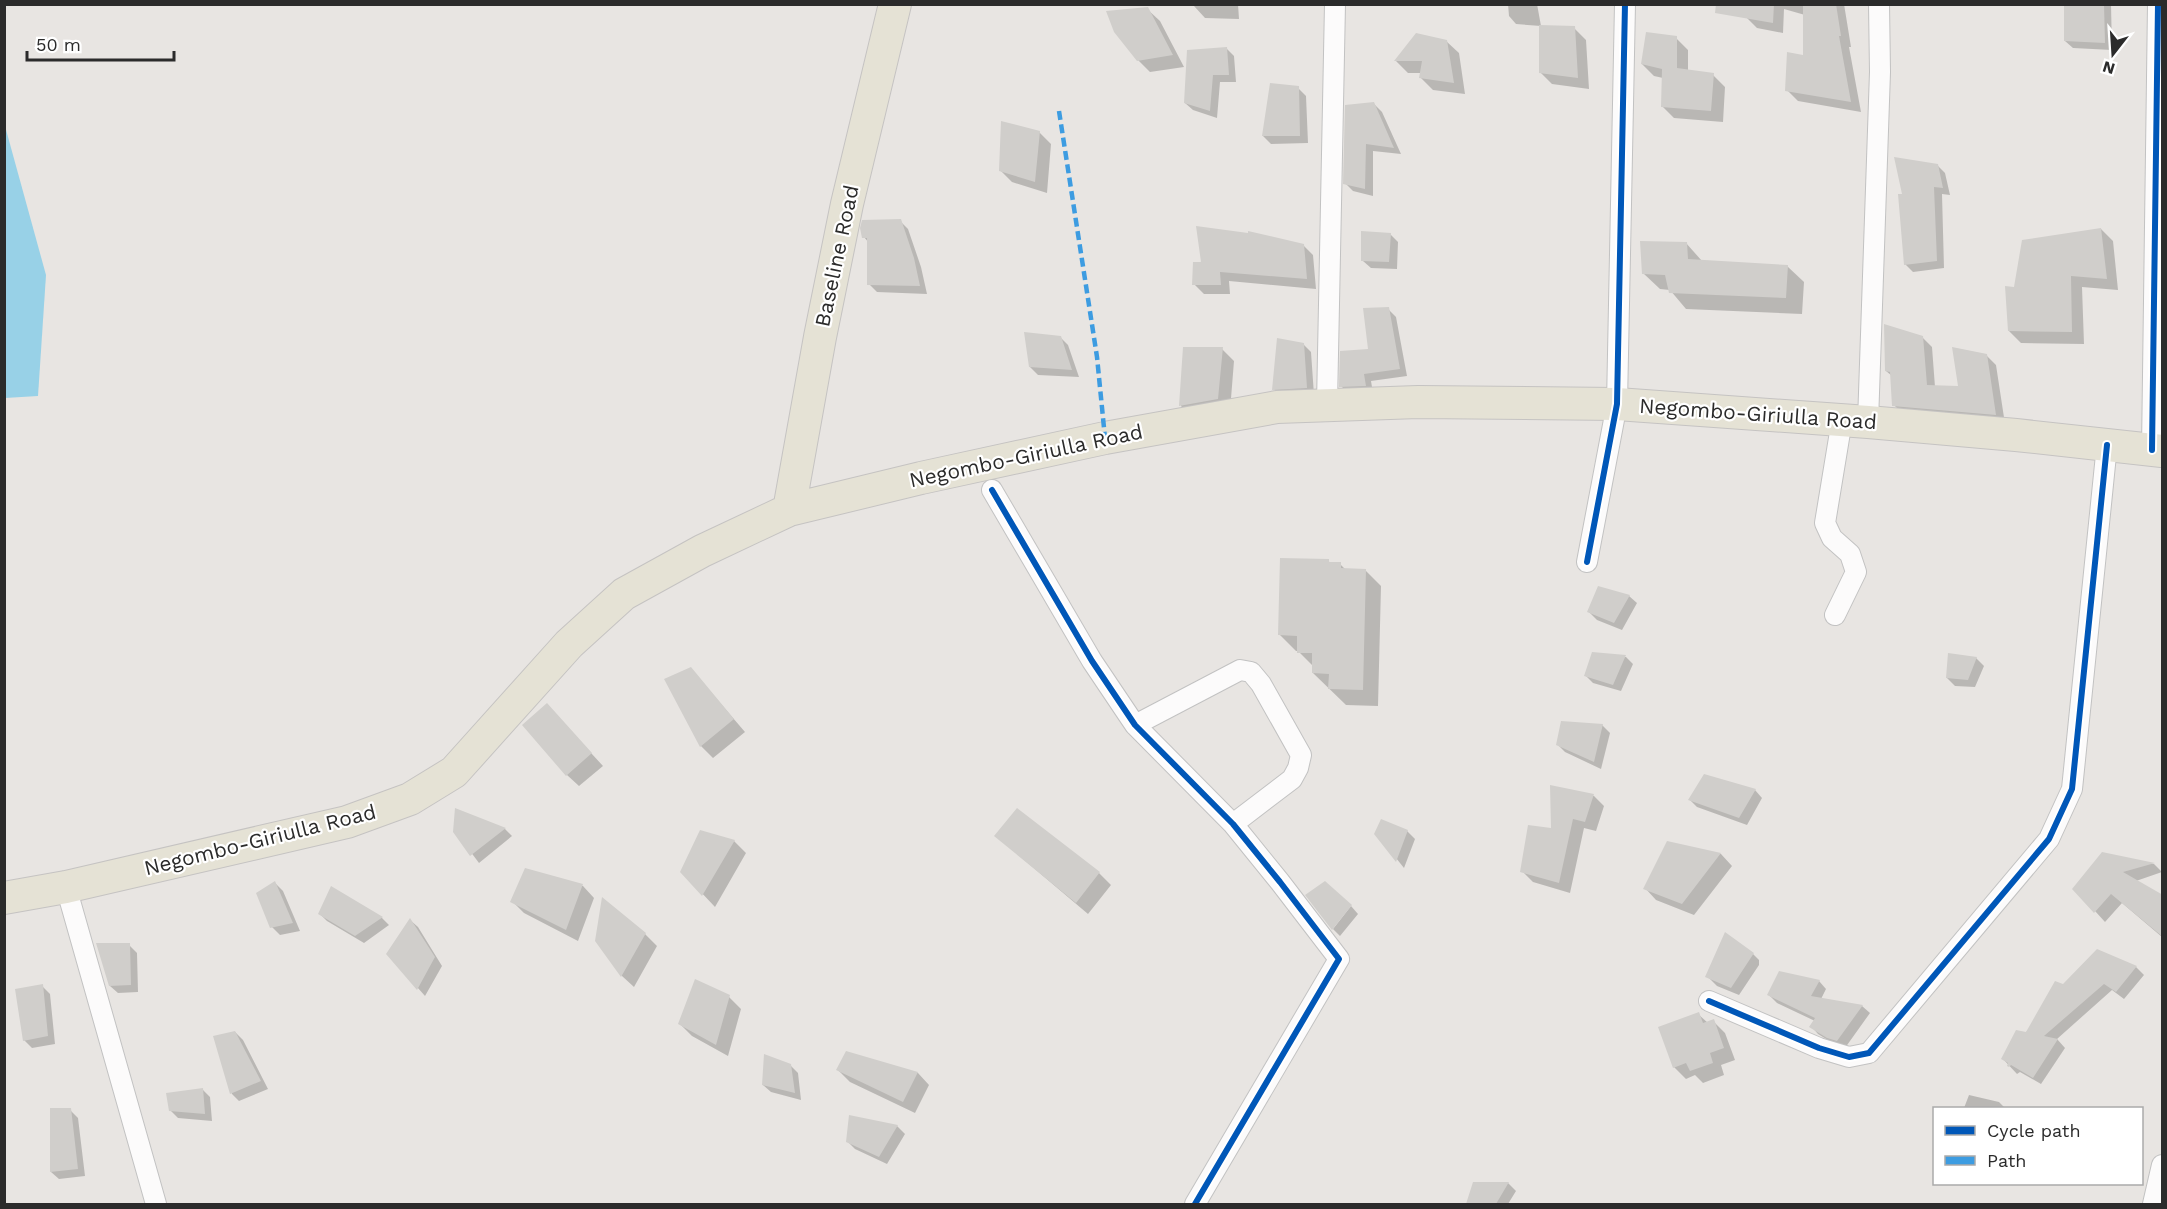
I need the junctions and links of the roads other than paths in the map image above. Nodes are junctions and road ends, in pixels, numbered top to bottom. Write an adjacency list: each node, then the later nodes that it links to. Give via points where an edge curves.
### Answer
1 (895, 4): 12 (main road, Baseline Road, via 847,204)
2 (1335, 4): 6 (street)
3 (1625, 4): 7 (street)
4 (1879, 4): 8 (street, via 1879,83)
5 (2158, 4): 10 (street)
6 (1327, 404): 7 (main road, Negombo-Giriulla Road); 12 (main road, Negombo-Giriulla Road, via 1277,407 1106,438)
7 (1617, 404): 8 (main road, Negombo-Giriulla Road); 13 (street)
8 (1855, 421): 9 (main road, Negombo-Giriulla Road); 14 (street, via 1825,523 1832,538 1850,554 1856,572)
9 (2107, 445): 10 (main road, Negombo-Giriulla Road); 19 (street, via 2072,789 2049,838 1869,1053 1849,1057 1819,1048)
10 (2158, 450)
11 (992, 490): 15 (street, via 1092,661)
12 (789, 510): 17 (main road, Negombo-Giriulla Road, via 624,594 569,644 454,772 410,799 347,822)
13 (1587, 562)
14 (1835, 615)
15 (1136, 726): 16 (street); 16 (street, via 1240,670 1251,672 1301,756 1292,779)
16 (1233, 824): 22 (street, via 1339,959)
17 (66, 887): 18 (main road, Negombo-Giriulla Road); 21 (street)
18 (4, 898)
19 (1709, 1001)
20 (2163, 1165): 23 (street)
21 (156, 1204)
22 (1195, 1204)
23 (2152, 1204)

